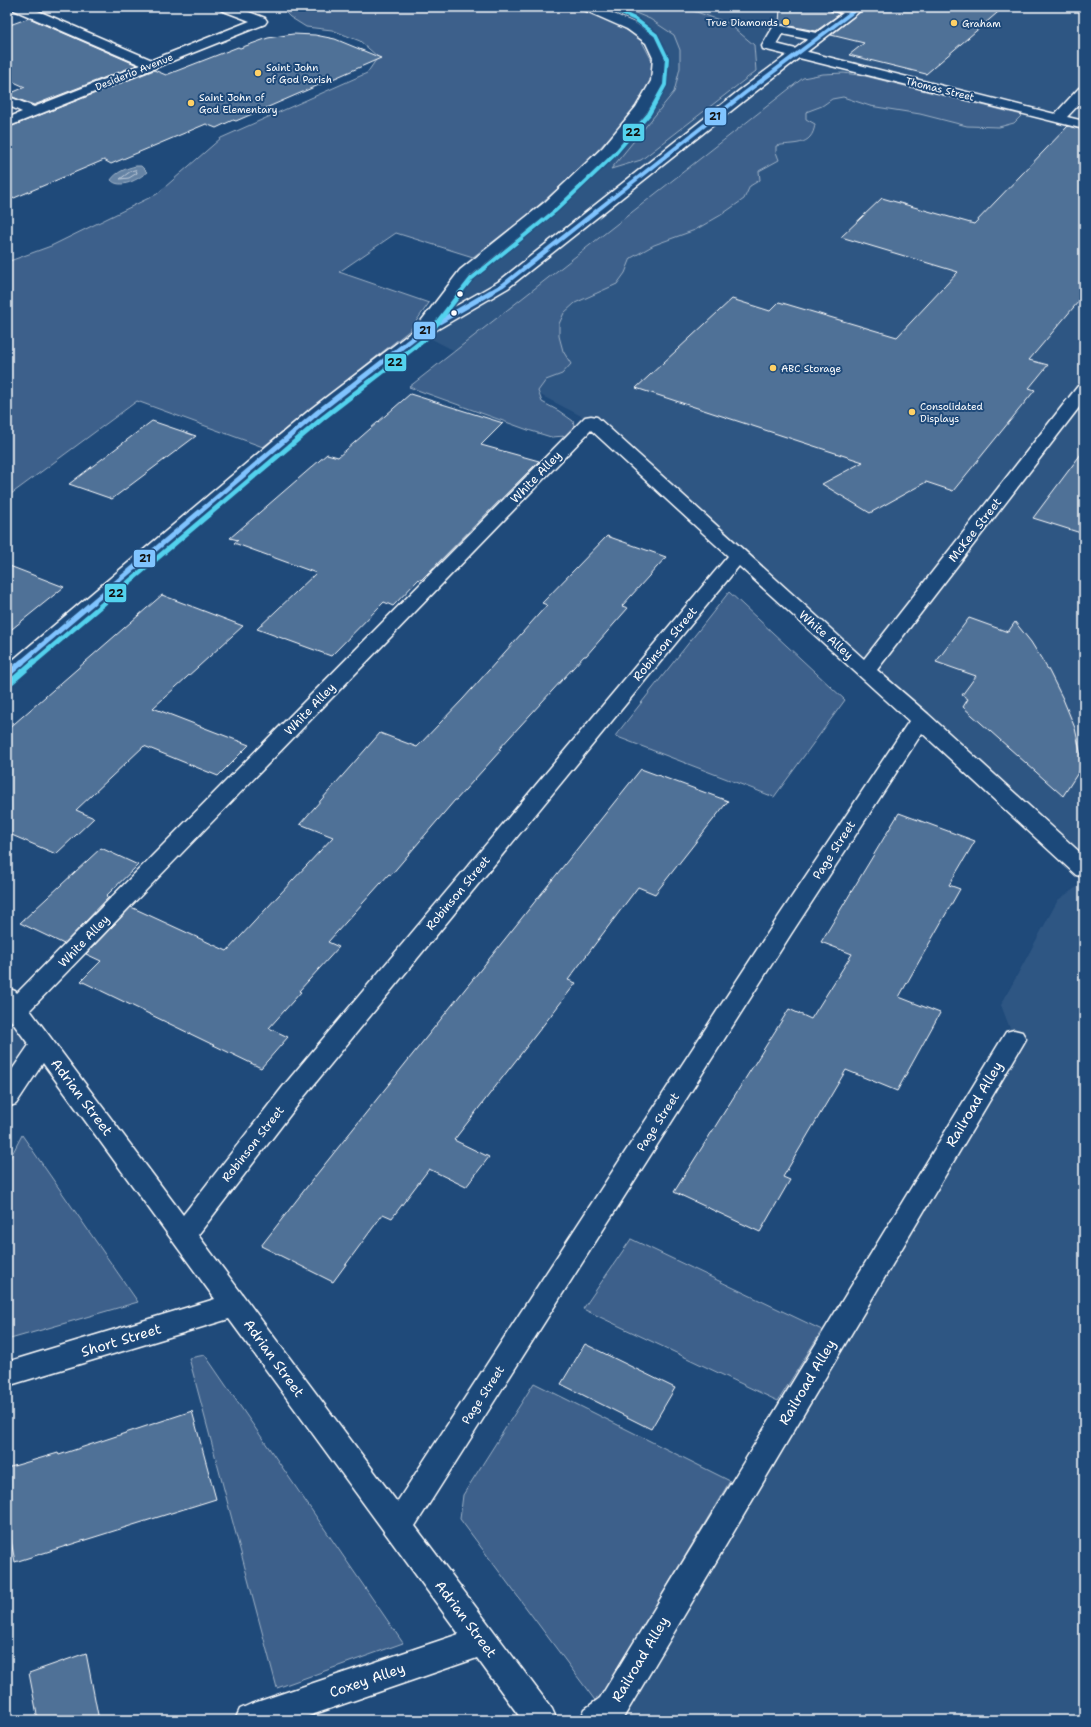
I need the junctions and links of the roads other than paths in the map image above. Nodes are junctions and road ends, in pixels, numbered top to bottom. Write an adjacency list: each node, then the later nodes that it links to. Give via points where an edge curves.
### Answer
1 (18, 7): 8 (street)
2 (225, 7): 8 (street, Desiderio Avenue, via 261,21)
3 (588, 7): 15 (street, via 631,26 651,41 659,58 658,81 642,109 608,150 550,204 465,273)
4 (835, 7): 5 (street)
5 (856, 9): 6 (street)
6 (817, 37): 7 (street); 7 (street, Thomas Street, via 778,29 768,46)
7 (796, 53): 12 (street, Thomas Street); 15 (street, via 503,286)
8 (153, 65): 11 (street, Desiderio Avenue)
9 (1084, 91): 12 (street)
10 (7, 100): 11 (street)
11 (33, 112): 13 (street, Desiderio Avenue)
12 (1057, 119): 14 (street, Thomas Street)
13 (7, 123)
14 (1084, 125)
15 (420, 333): 19 (street, via 312,417)
16 (1084, 390): 18 (street, McKee Street)
17 (738, 555): 18 (street, White Alley); 22 (street, White Alley, via 591,421); 26 (street, Robinson Street, via 294,1091)
18 (866, 670): 20 (street, White Alley)
19 (7, 675)
20 (921, 719): 21 (street, White Alley); 29 (street, Page Street, via 778,935)
21 (1084, 869)
22 (12, 1003): 24 (street, Adrian Street)
23 (1014, 1039): 33 (street, Railroad Alley, via 610,1709)
24 (42, 1044): 25 (street); 26 (street, Adrian Street)
25 (7, 1097)
26 (183, 1235): 27 (street, Adrian Street)
27 (235, 1306): 28 (street, Short Street); 29 (street, Adrian Street)
28 (7, 1374)
29 (398, 1527): 30 (street, Adrian Street)
30 (483, 1641): 31 (street, Coxey Alley); 32 (street, Adrian Street)
31 (251, 1720)
32 (541, 1720)
33 (596, 1720)

